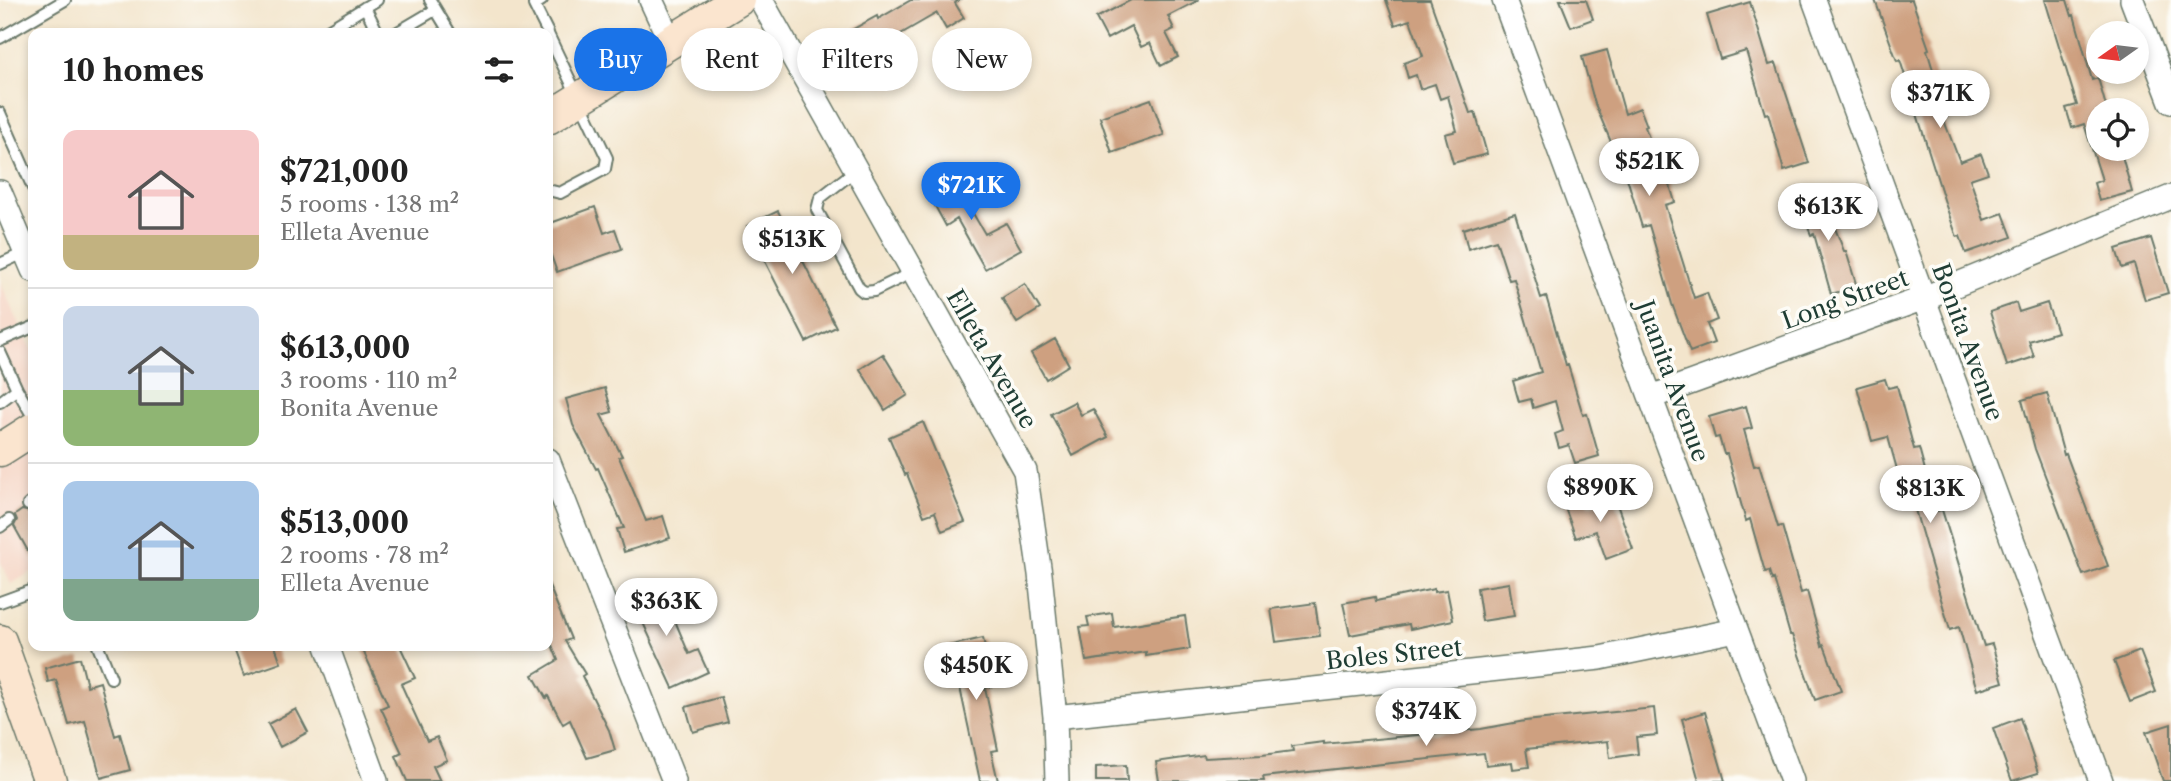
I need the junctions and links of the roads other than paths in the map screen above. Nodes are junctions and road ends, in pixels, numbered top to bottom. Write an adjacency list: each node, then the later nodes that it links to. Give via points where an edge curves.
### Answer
1 (65, 0): 17 (lane)
2 (377, 0): 11 (lane)
3 (542, 0): 16 (lane, via 534,5)
4 (651, 0): 18 (street)
5 (738, 0): 18 (main road)
6 (761, 0): 24 (street, Elleta Avenue)
7 (1504, 0): 39 (street, Juanita Avenue)
8 (1814, 0): 33 (street, Bonita Avenue)
9 (2132, 0): 21 (street)
10 (432, 5): 14 (lane); 15 (lane)
11 (365, 7): 12 (lane); 13 (lane)
12 (331, 28)
13 (376, 28)
14 (402, 28)
15 (447, 28)
16 (545, 28)
17 (0, 38)
18 (671, 43): 20 (main road)
19 (553, 44): 20 (lane)
20 (579, 99): 23 (main road); 26 (lane, via 607,159 605,169 560,193)
21 (2171, 102)
22 (0, 113): 25 (lane)
23 (553, 115)
24 (856, 170): 32 (street, Elleta Avenue); 32 (lane, via 820,198 819,216 864,292)
25 (28, 177)
26 (553, 191)
27 (0, 192): 29 (street)
28 (2171, 197): 33 (street, Long Street)
29 (28, 257)
30 (0, 264): 31 (lane)
31 (28, 264)
32 (913, 272): 52 (street, Elleta Avenue, via 1025,471)
33 (1924, 298): 39 (street, Long Street); 58 (street, Bonita Avenue)
34 (28, 329): 35 (lane)
35 (0, 341)
36 (0, 352): 37 (lane)
37 (3, 367): 38 (lane)
38 (17, 389): 40 (lane); 41 (lane)
39 (1651, 397): 47 (street, Juanita Avenue)
40 (0, 402)
41 (28, 409)
42 (28, 432): 43 (main road)
43 (0, 450)
44 (553, 473): 55 (street)
45 (28, 592): 46 (lane)
46 (0, 602)
47 (1737, 630): 52 (street, Boles Street, via 1600,658); 57 (street, Juanita Avenue)
48 (0, 641): 53 (main road)
49 (100, 651): 51 (lane)
50 (329, 651): 54 (street)
51 (111, 678)
52 (1055, 717): 56 (street, Elleta Avenue)
53 (50, 781)
54 (376, 781)
55 (674, 781)
56 (1057, 781)
57 (1793, 781)
58 (2101, 781)

